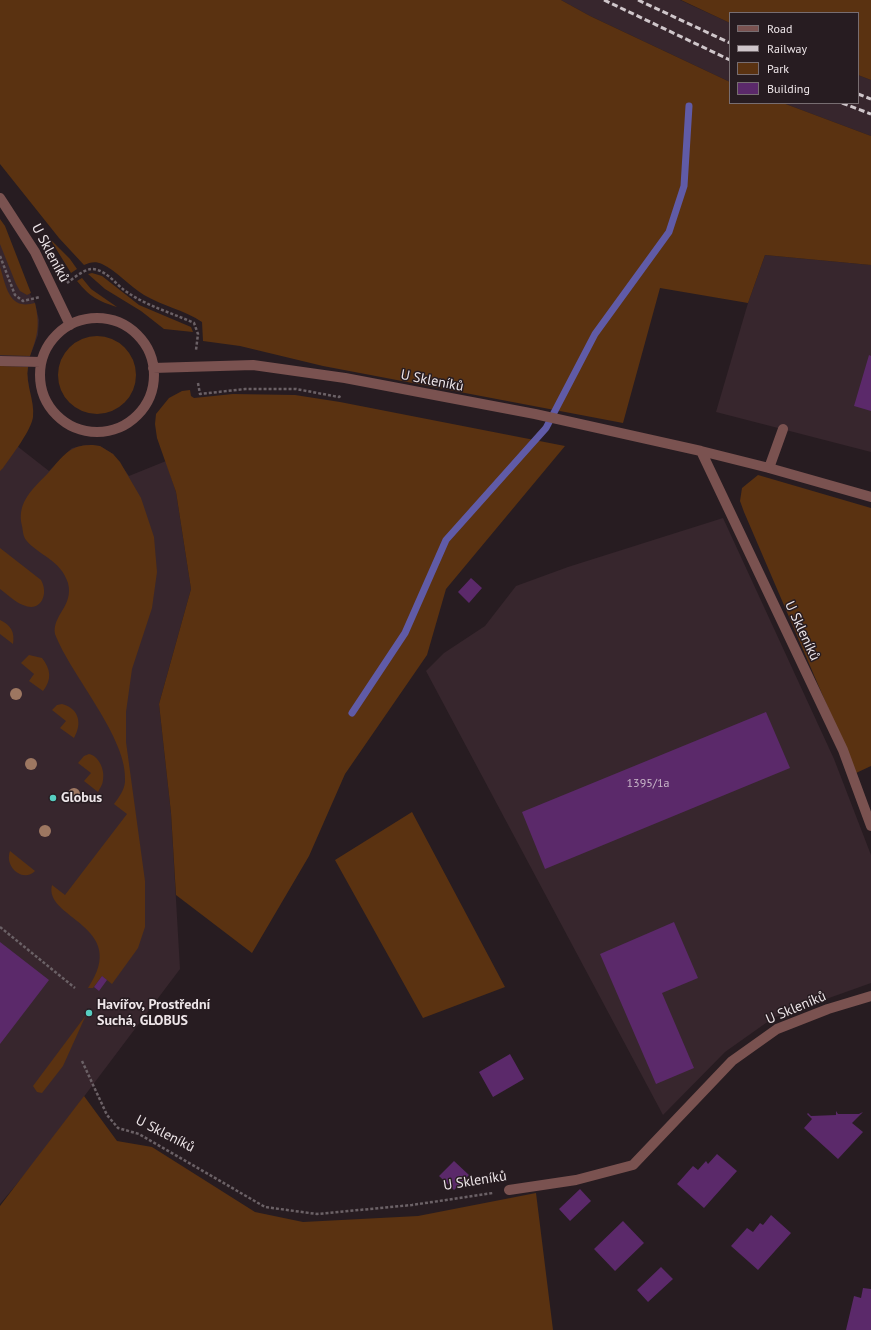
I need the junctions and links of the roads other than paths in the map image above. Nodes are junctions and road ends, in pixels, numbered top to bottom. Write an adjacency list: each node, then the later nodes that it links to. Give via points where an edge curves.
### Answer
1 (0, 198): 2 (street, U Skleníků, via 23,230)
2 (70, 325): 4 (street, via 47,347); 5 (street, via 100,318 116,321 130,328 141,339)
3 (0, 360): 4 (street)
4 (41, 362): 5 (street, via 43,394 50,408 61,420 73,427 99,432 126,424 145,406 152,388)
5 (154, 368): 7 (street, U Skleníků, via 253,364 536,414)
6 (783, 429): 8 (street)
7 (701, 451): 8 (street, U Skleníků); 10 (street, U Skleníků, via 843,750)
8 (769, 468): 9 (street, U Skleníků)
9 (871, 497)
10 (871, 826)
11 (871, 996): 12 (street, U Skleníků, via 777,1029 732,1061 633,1165 576,1180)
12 (509, 1190)

